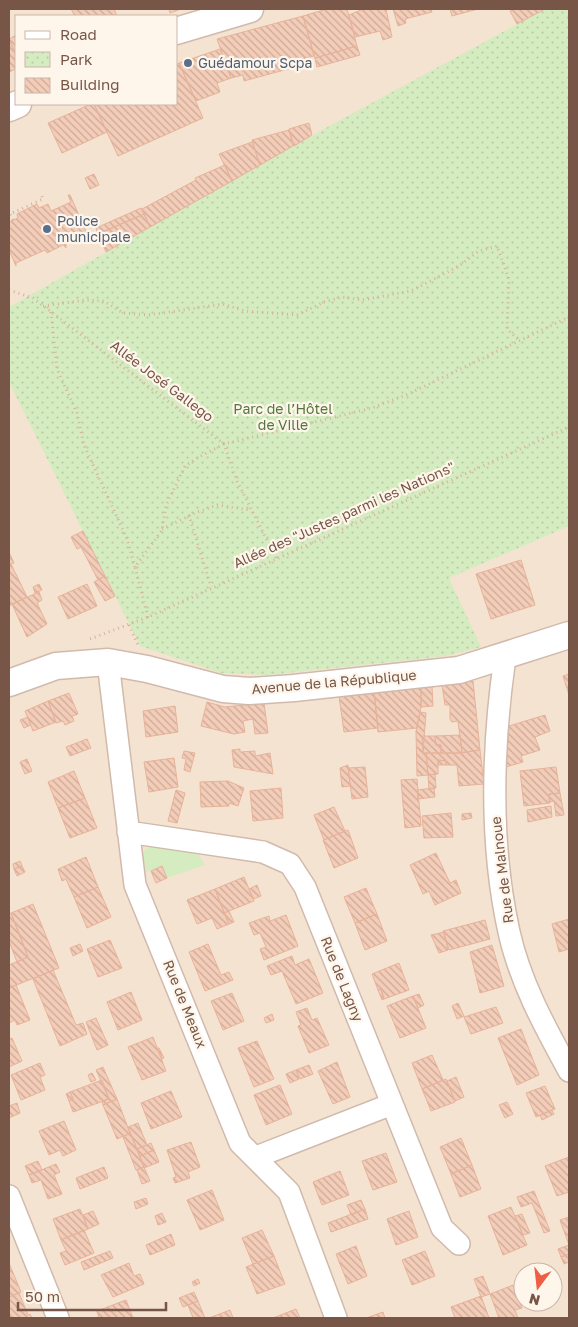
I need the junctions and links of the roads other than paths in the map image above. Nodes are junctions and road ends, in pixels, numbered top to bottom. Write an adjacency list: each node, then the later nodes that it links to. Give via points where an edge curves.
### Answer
1 (250, 9): 2 (street)
2 (178, 30)
3 (569, 635): 4 (street, Avenue de la République)
4 (505, 657): 5 (street, Avenue de la République, via 459,670 249,691 223,689); 8 (street, Rue de Malnoue, via 493,784 509,933 536,1011)
5 (108, 662): 6 (street, Avenue de la République, via 56,666); 7 (street, Rue de Meaux)
6 (9, 683)
7 (128, 832): 9 (street, Rue de Lagny, via 263,852 290,864 305,887); 10 (street, Rue de Meaux, via 135,885 240,1143)
8 (569, 1071)
9 (392, 1104): 10 (street); 12 (street, Rue de Lagny, via 442,1228)
10 (256, 1157): 14 (street, Rue de Meaux, via 289,1192)
11 (9, 1196): 13 (street)
12 (460, 1244)
13 (58, 1318)
14 (336, 1318)

